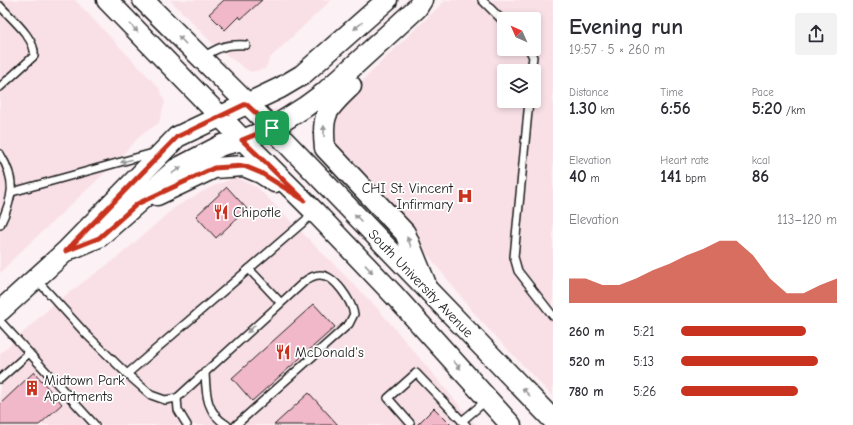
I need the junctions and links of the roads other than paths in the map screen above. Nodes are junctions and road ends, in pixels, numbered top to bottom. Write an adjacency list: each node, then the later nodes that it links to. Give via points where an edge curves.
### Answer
1 (107, 0): 13 (main road, South University Avenue, one-way to 13)
2 (143, 0): 9 (main road, South University Avenue, one-way to 2)
3 (388, 0): 11 (main road, one-way to 11, via 302,75)
4 (482, 0): 7 (lane)
5 (420, 4): 14 (main road, via 324,93); 25 (main road, one-way to 5, via 405,233 326,148 323,131 325,116 332,104 401,35)
6 (0, 6): 10 (lane, via 35,49 34,56)
7 (497, 15)
8 (246, 45): 9 (lane, via 223,46)
9 (200, 59): 11 (main road, South University Avenue)
10 (0, 87)
11 (246, 104): 13 (main road); 14 (main road, South University Avenue)
12 (528, 108): 28 (lane, via 514,257 518,271)
13 (220, 117): 15 (main road, South University Avenue); 16 (main road, via 177,137)
14 (272, 128): 15 (main road); 25 (main road, South University Avenue, one-way to 14)
15 (242, 140): 19 (main road, one-way to 15, via 176,169 222,145); 20 (main road, South University Avenue)
16 (163, 150): 18 (lane, one-way to 18); 22 (main road, via 137,180)
17 (0, 154): 18 (lane, via 8,166)
18 (12, 192): 21 (lane)
19 (137, 204): 20 (main road, via 214,168 244,166 261,173); 22 (main road, via 99,238)
20 (310, 206): 23 (lane); 35 (main road, South University Avenue, one-way to 35)
21 (0, 225)
22 (66, 251): 24 (main road)
23 (250, 269): 26 (lane); 32 (lane)
24 (36, 278): 27 (main road); 32 (lane, via 86,334)
25 (429, 292): 36 (main road, South University Avenue, one-way to 25)
26 (280, 302): 31 (lane, one-way to 31); 42 (lane, via 305,281 320,275 328,277 347,296 354,314 349,324)
27 (0, 311)
28 (553, 316)
29 (0, 321): 30 (lane)
30 (30, 353): 33 (lane); 39 (lane)
31 (205, 372): 34 (lane); 41 (lane, via 206,394 211,411)
32 (127, 374): 34 (lane, via 157,398)
33 (0, 379)
34 (177, 398): 40 (lane, via 178,410)
35 (488, 400): 38 (lane); 43 (main road, South University Avenue)
36 (553, 420)
37 (410, 423): 38 (lane, via 388,398 416,373)
38 (464, 423)
39 (95, 425)
40 (187, 425)
41 (227, 425)
42 (236, 425)
43 (511, 425)

